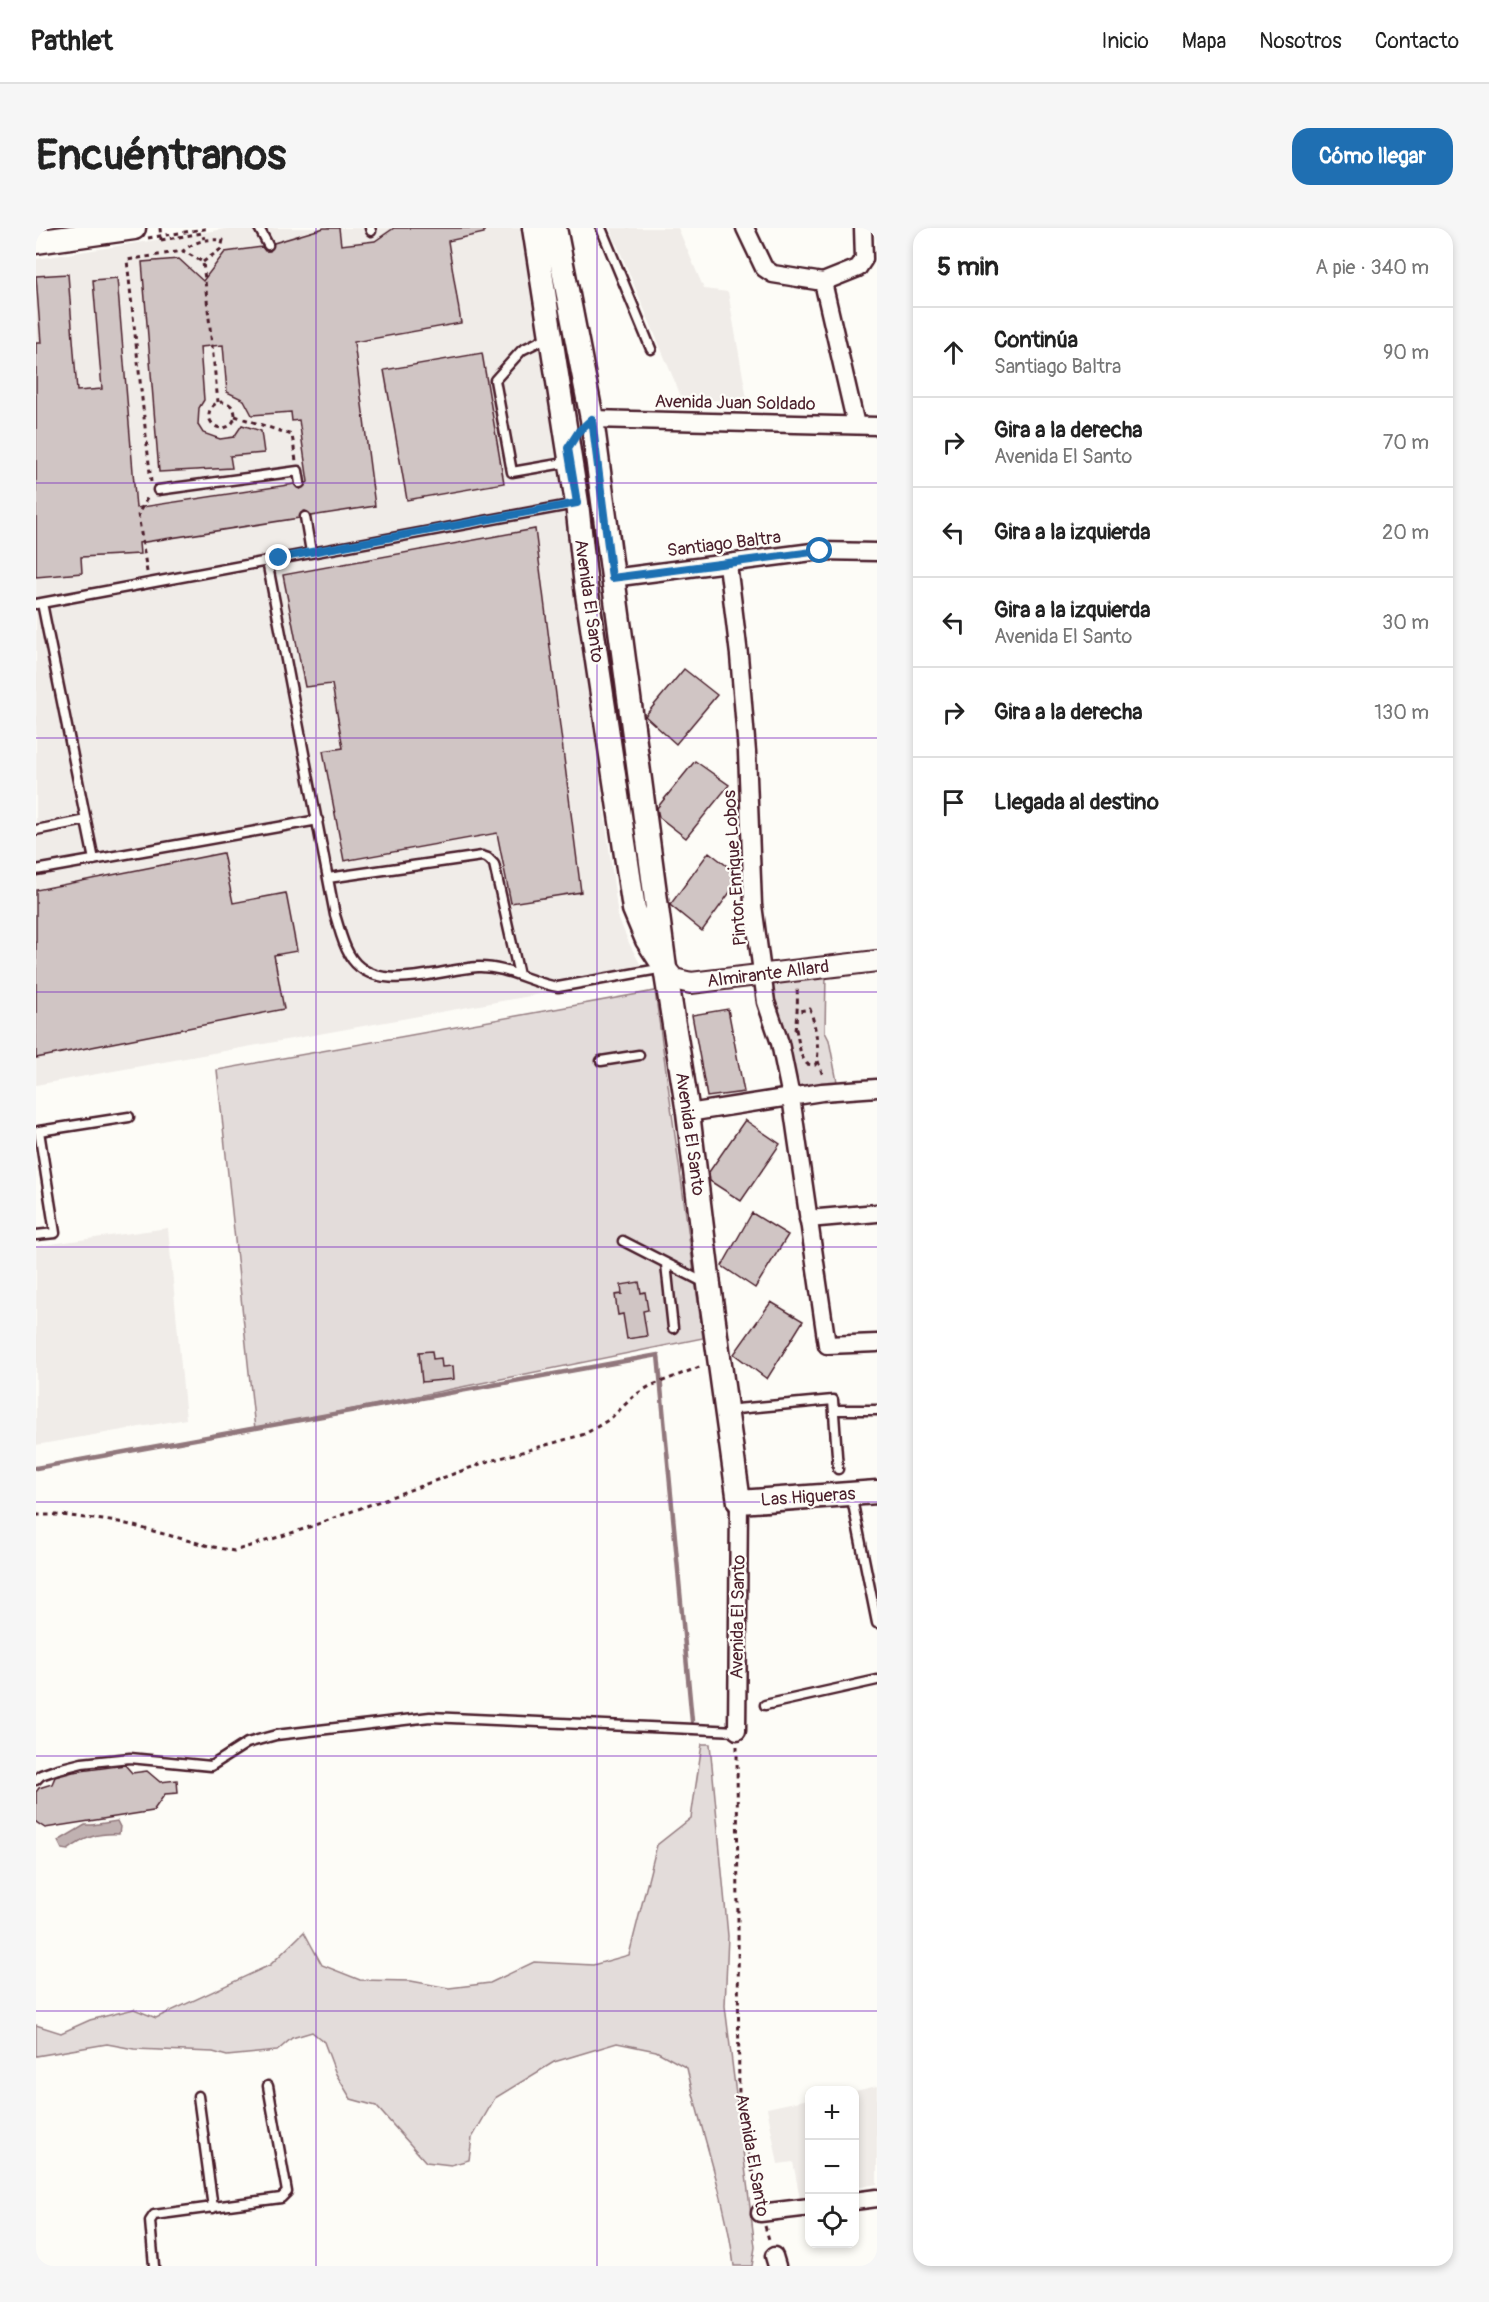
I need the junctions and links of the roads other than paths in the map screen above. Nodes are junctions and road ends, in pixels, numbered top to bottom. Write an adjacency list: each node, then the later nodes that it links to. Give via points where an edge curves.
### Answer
1 (134, 228): 8 (main road)
2 (259, 228): 9 (lane)
3 (534, 228): 11 (main road, Avenida El Santo)
4 (555, 228): 13 (main road, Avenida El Santo)
5 (601, 228): 12 (lane)
6 (746, 228): 10 (street, via 764,268 772,274)
7 (863, 228): 10 (street, via 864,259 858,268)
8 (36, 242)
9 (268, 244)
10 (823, 282): 14 (street)
11 (551, 335): 16 (main road, Avenida El Santo); 16 (lane, via 522,350 495,380 512,472)
12 (651, 349)
13 (592, 419): 14 (street, Avenida Juan Soldado); 16 (main road, via 579,431); 25 (main road, Avenida El Santo)
14 (855, 425): 15 (street, Avenida Juan Soldado)
15 (877, 426)
16 (569, 455): 19 (main road, Avenida El Santo)
17 (300, 483): 18 (lane, via 297,471)
18 (158, 490)
19 (577, 503): 21 (lane); 34 (main road, Avenida El Santo, via 634,909)
20 (305, 517): 21 (lane)
21 (311, 552): 23 (lane)
22 (877, 552): 24 (street, Santiago Baltra, via 820,551)
23 (267, 561): 26 (lane); 28 (lane)
24 (728, 564): 25 (street, Santiago Baltra); 35 (street, Pintor Enrique Lobos, via 747,752 753,905)
25 (612, 578): 34 (main road, Avenida El Santo)
26 (39, 603): 27 (lane)
27 (86, 820): 29 (lane); 30 (lane)
28 (318, 820): 30 (lane); 32 (lane)
29 (36, 830)
30 (94, 860): 31 (lane)
31 (36, 870)
32 (328, 878): 36 (lane, via 335,915 349,954 366,972 396,978 478,967); 36 (lane, via 488,858 494,864)
33 (877, 961): 35 (street, Almirante Allard)
34 (665, 968): 35 (street, Almirante Allard, via 674,979 692,983); 36 (lane, via 558,987); 41 (main road, Avenida El Santo)
35 (764, 973): 40 (street, Pintor Enrique Lobos, via 766,1002)
36 (519, 975)
37 (639, 1055): 38 (lane)
38 (601, 1061)
39 (877, 1088): 40 (street)
40 (792, 1097): 41 (street); 44 (street, Pintor Enrique Lobos)
41 (688, 1113): 48 (main road, Avenida El Santo)
42 (129, 1117): 45 (lane, via 39,1131 56,1233)
43 (877, 1213): 44 (street)
44 (808, 1219): 50 (street, Pintor Enrique Lobos, via 827,1345)
45 (36, 1235)
46 (623, 1241): 47 (lane)
47 (666, 1264): 48 (lane); 49 (lane)
48 (709, 1285): 51 (main road, Avenida El Santo)
49 (673, 1328)
50 (877, 1343)
51 (726, 1410): 52 (lane, via 834,1400); 57 (main road, Avenida El Santo)
52 (834, 1410): 53 (lane); 54 (lane)
53 (877, 1410)
54 (838, 1469)
55 (877, 1492): 56 (main road, Las Higueras)
56 (851, 1494): 57 (main road, Las Higueras); 58 (lane)
57 (739, 1502): 61 (street, Avenida El Santo)
58 (877, 1623)
59 (877, 1680): 60 (lane)
60 (765, 1705)
61 (736, 1731): 62 (lane, via 430,1717 276,1735 247,1743 211,1766 130,1758 82,1763)
62 (36, 1780)
63 (268, 2086): 67 (lane, via 287,2192 282,2198)
64 (198, 2096): 67 (lane)
65 (877, 2198): 66 (street)
66 (859, 2200)
67 (213, 2208): 70 (lane, via 153,2215 150,2221)
68 (805, 2208): 69 (street)
69 (760, 2213)
70 (154, 2266)

